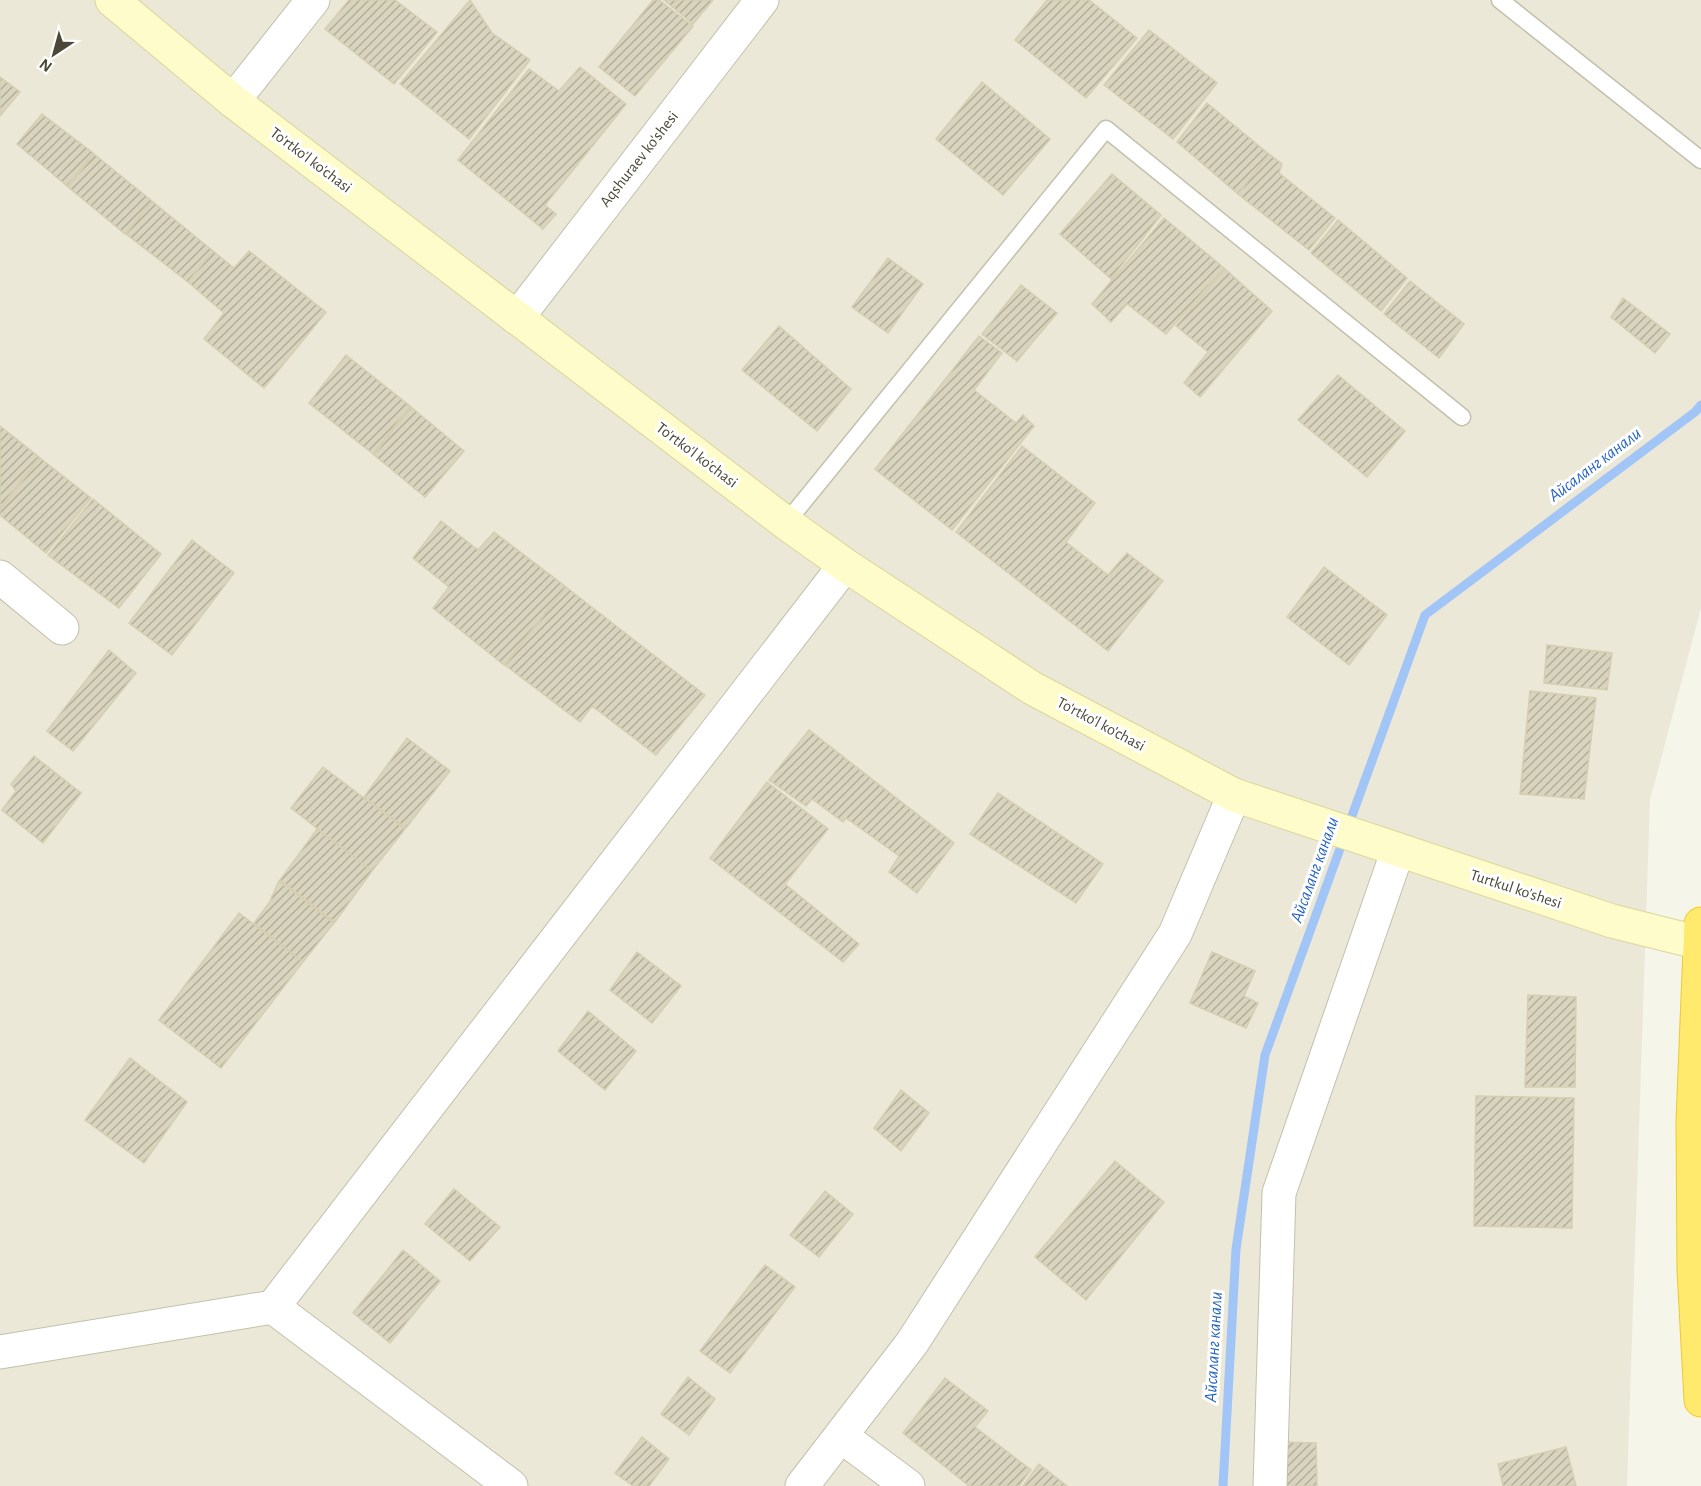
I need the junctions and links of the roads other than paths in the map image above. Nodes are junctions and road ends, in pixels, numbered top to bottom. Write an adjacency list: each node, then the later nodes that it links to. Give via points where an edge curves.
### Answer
1 (112, 0): 5 (street, To'rtko'l ko'chasi)
2 (313, 0): 5 (street)
3 (762, 0): 7 (street, Aqshuraev ko'shesi)
4 (1500, 0): 6 (lane)
5 (233, 101): 7 (street, To'rtko'l ko'chasi)
6 (1701, 160)
7 (517, 318): 9 (street, To'rtko'l ko'chasi)
8 (1462, 417): 9 (lane, via 1106,129)
9 (786, 523): 10 (street, To'rtko'l ko'chasi)
10 (845, 565): 13 (street, To'rtko'l ko'chasi, via 1032,688); 17 (street)
11 (0, 578): 12 (street)
12 (62, 628)
13 (1234, 795): 14 (street, To'rtko'l ko'chasi); 20 (street, via 1175,934 912,1342)
14 (1346, 833): 15 (street, Turtkul ko'shesi)
15 (1398, 850): 16 (street, Turtkul ko'shesi, via 1612,921); 24 (street, via 1279,1192)
16 (1700, 933): 19 (highway, via 1693,1132 1694,1270)
17 (273, 1307): 18 (street); 21 (street)
18 (0, 1352)
19 (1701, 1400)
20 (841, 1436): 22 (street); 23 (street)
21 (511, 1486)
22 (802, 1486)
23 (909, 1486)
24 (1270, 1486)

